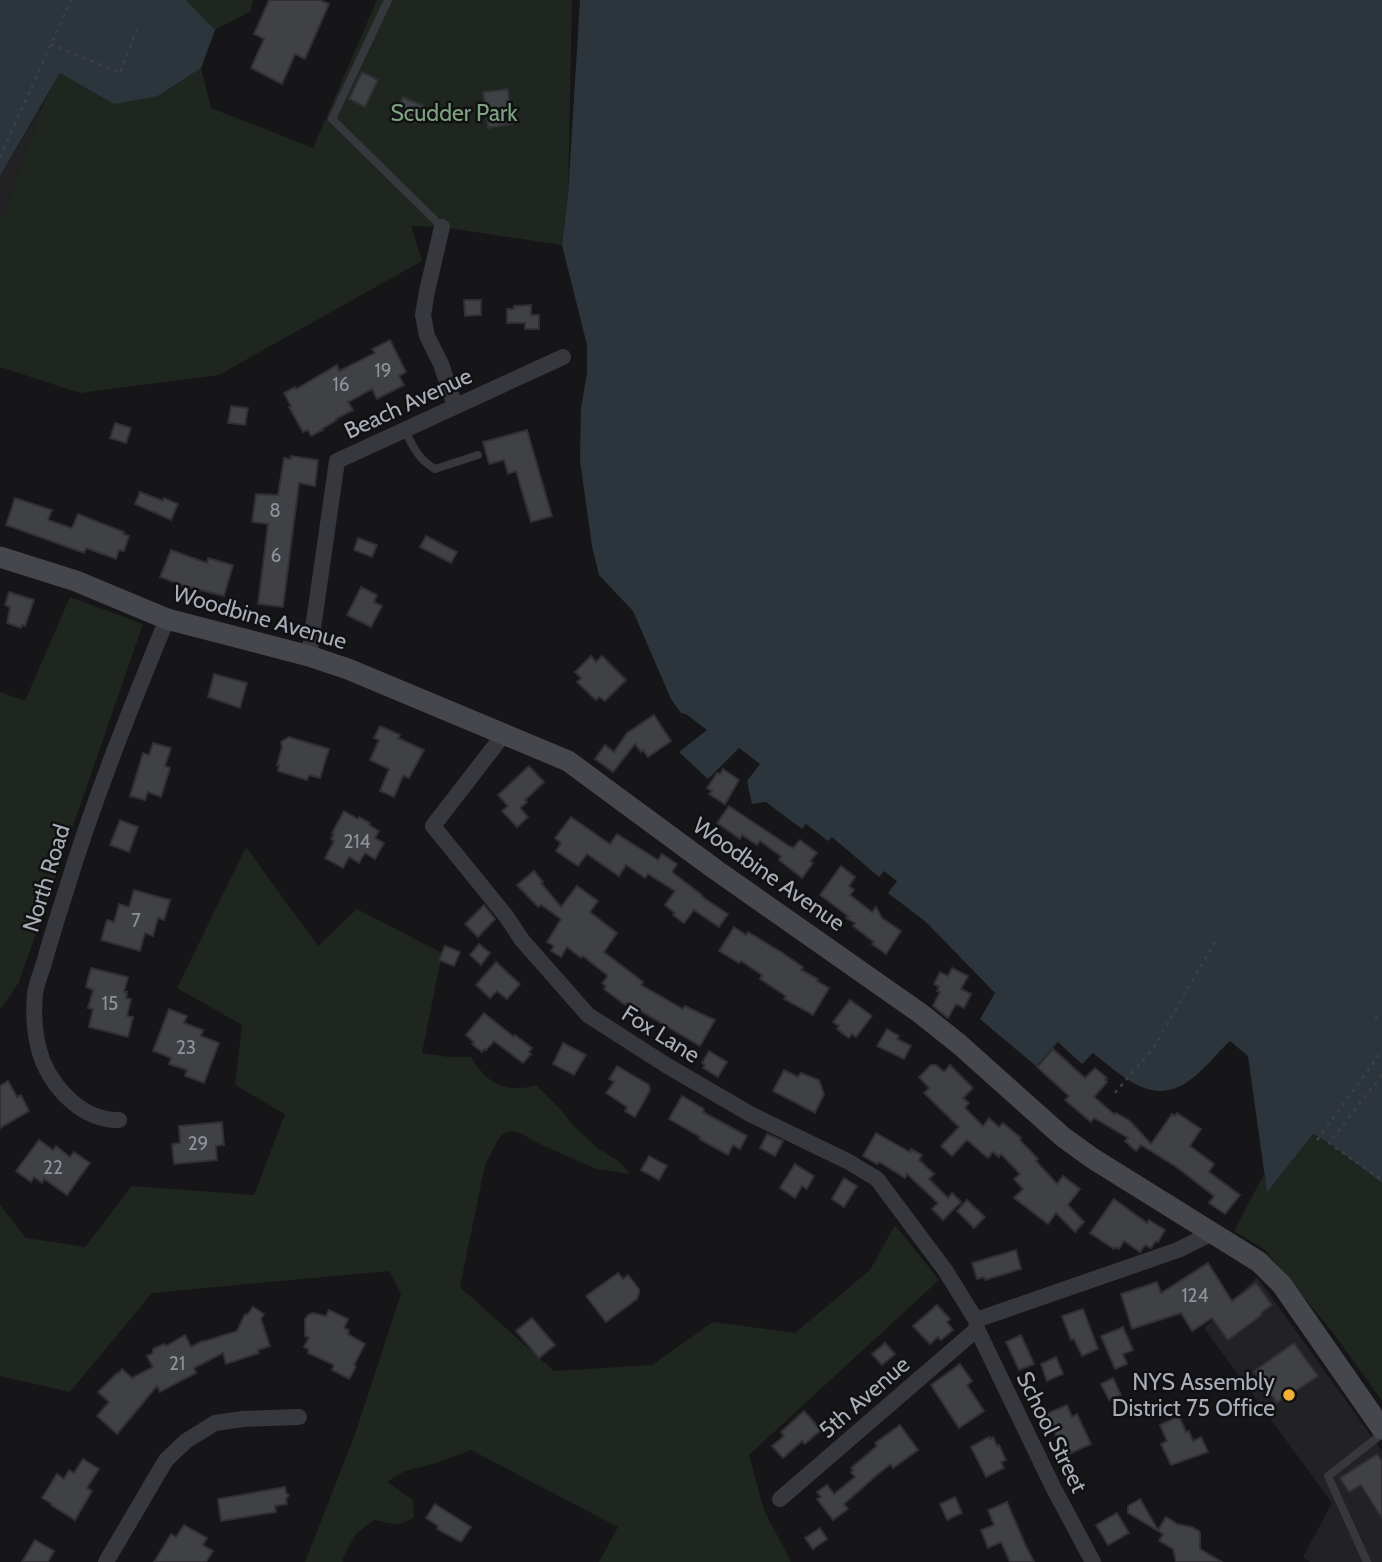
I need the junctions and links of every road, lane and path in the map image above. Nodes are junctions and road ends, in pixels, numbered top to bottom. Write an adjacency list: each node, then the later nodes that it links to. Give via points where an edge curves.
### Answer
1 (71, 0): 4 (path)
2 (388, 0): 6 (lane, via 332,119)
3 (137, 29): 4 (path, via 120,73)
4 (51, 44): 5 (path)
5 (0, 157)
6 (442, 227): 8 (street, via 423,315)
7 (564, 357): 8 (street, Beach Avenue)
8 (455, 406): 9 (street, Beach Avenue)
9 (405, 430): 10 (lane, via 423,461 435,469); 13 (street, Beach Avenue, via 337,461)
10 (478, 455)
11 (0, 557): 12 (main road, Woodbine Avenue, via 76,581)
12 (167, 619): 13 (main road, Woodbine Avenue); 21 (street, North Road, via 91,811 36,992 37,1039 43,1062 59,1087 90,1114)
13 (309, 656): 14 (main road, Woodbine Avenue)
14 (505, 734): 24 (main road, Woodbine Avenue, via 568,761 920,1013 1063,1138); 25 (street, Fox Lane, via 433,826 522,940 588,1015 750,1114 877,1179 945,1270)
15 (1216, 940): 20 (path, via 1154,1047)
16 (1375, 1017): 17 (path)
17 (1382, 1023)
18 (1382, 1051): 22 (path)
19 (1382, 1075): 23 (path, via 1329,1143)
20 (1115, 1093)
21 (119, 1120)
22 (1317, 1140)
23 (1382, 1180)
24 (1212, 1233): 25 (street, 5th Avenue, via 1178,1250); 27 (main road, Woodbine Avenue, via 1259,1262 1282,1285)
25 (976, 1324): 29 (street, 5th Avenue); 31 (street, School Street)
26 (299, 1417): 30 (street, via 215,1423 187,1441 166,1460)
27 (1382, 1429)
28 (1382, 1434): 32 (lane, via 1328,1476)
29 (780, 1499)
30 (106, 1562)
31 (1093, 1562)
32 (1367, 1562)

